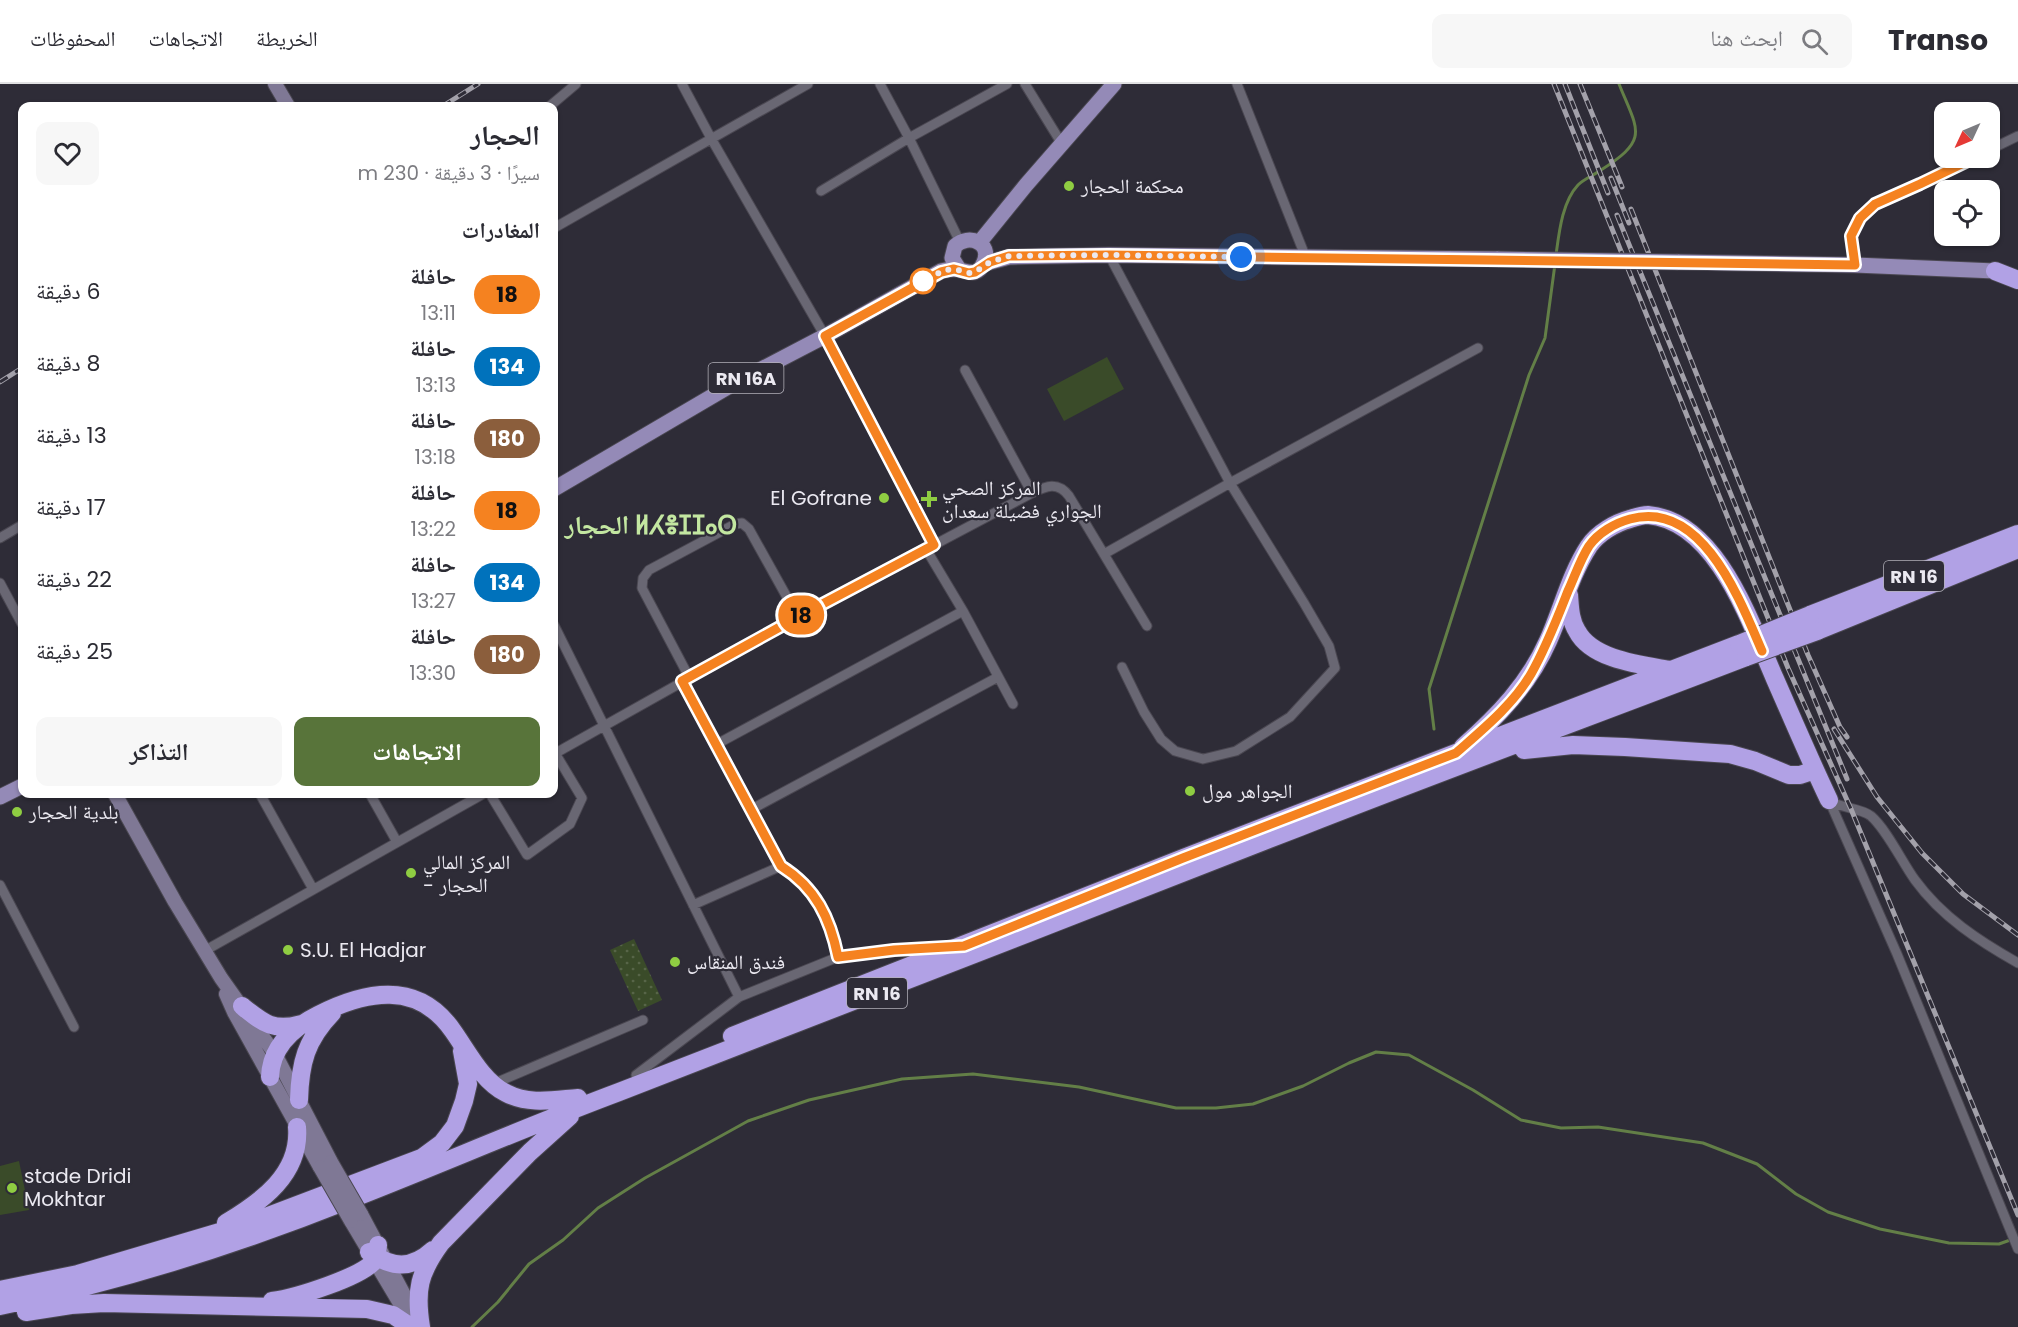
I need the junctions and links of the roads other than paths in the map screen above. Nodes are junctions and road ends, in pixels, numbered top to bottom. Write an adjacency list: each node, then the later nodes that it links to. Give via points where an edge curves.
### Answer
1 (275, 84): 10 (main road)
2 (576, 84): 11 (street)
3 (681, 84): 14 (street)
4 (808, 84): 14 (street)
5 (879, 84): 13 (street)
6 (1007, 84): 13 (street)
7 (1025, 84): 15 (street)
8 (1114, 84): 15 (main road)
9 (1237, 84): 24 (street)
10 (286, 102)
11 (555, 102)
12 (2018, 136): 16 (street)
13 (909, 138): 18 (street); 20 (street)
14 (712, 140): 19 (street); 32 (street)
15 (1062, 144): 21 (main road)
16 (2000, 145)
17 (1953, 168): 27 (street, via 1875,204 1860,218 1851,236)
18 (821, 191)
19 (558, 226)
20 (960, 242): 21 (main road, via 970,239); 25 (main road, via 955,246)
21 (981, 245): 23 (main road); 26 (main road)
22 (1109, 255): 23 (main road); 24 (main road); 35 (street)
23 (1009, 256): 26 (main road)
24 (1306, 258): 27 (main road, bridge)
25 (955, 263): 26 (main road, via 969,273); 32 (main road, RN 16A)
26 (983, 264)
27 (1855, 265): 29 (main road)
28 (2018, 270): 29 (highway)
29 (1995, 271): 30 (highway); 31 (highway)
30 (2018, 276)
31 (2018, 280)
32 (825, 336): 36 (main road, RN 16A); 41 (street)
33 (1478, 348): 35 (street)
34 (965, 370): 37 (street)
35 (1230, 483): 43 (street); 53 (street, via 1329,646 1335,668 1290,717 1236,751 1203,759 1175,751 1161,739)
36 (558, 487)
37 (1032, 493): 41 (street); 43 (street, via 1050,486 1065,491)
38 (18, 527): 40 (street)
39 (2018, 534): 49 (highway, RN 16)
40 (0, 538)
41 (930, 547): 46 (street); 48 (street)
42 (2018, 549): 49 (highway, RN 16)
43 (1104, 554): 50 (street)
44 (0, 583): 47 (street)
45 (1569, 590): 54 (highway, via 1571,618 1577,633 1589,644 1606,655); 62 (highway, via 1530,676 1486,727); 64 (highway, via 1590,544 1620,522 1646,515 1670,520 1692,534 1732,583)
46 (963, 611): 55 (street); 59 (street)
47 (18, 617)
48 (798, 617): 56 (street); 56 (street, via 750,529 742,523 649,570 642,588)
49 (1814, 623): 52 (highway, RN 16, bridge)
50 (1147, 626)
51 (558, 633): 58 (street)
52 (1743, 650): 54 (highway, RN 16); 61 (highway, RN 16)
53 (1122, 668)
54 (1670, 670): 62 (highway, RN 16)
55 (998, 677): 57 (street); 73 (street)
56 (686, 679): 58 (street); 59 (street)
57 (1013, 704)
58 (603, 725): 60 (street); 78 (street)
59 (717, 744): 73 (street)
60 (558, 751)
61 (1498, 752): 64 (highway, via 1573,745 1625,747 1730,754 1789,775); 95 (highway, RN 16, via 972,956)
62 (1456, 753): 79 (highway, RN 16)
63 (558, 759): 71 (street, via 582,798 570,824 527,855)
64 (1815, 770): 72 (highway)
65 (18, 788): 66 (main road)
66 (0, 797)
67 (117, 798): 80 (main road)
68 (262, 798): 77 (street)
69 (372, 798): 74 (street)
70 (476, 798): 74 (street)
71 (492, 798)
72 (1829, 800): 82 (street, via 1868,814 1947,916); 102 (street)
73 (752, 809): 75 (street)
74 (397, 842): 77 (street)
75 (781, 866): 78 (street); 81 (street, via 797,876 821,904)
76 (0, 885): 89 (street)
77 (313, 889): 80 (street)
78 (693, 904): 84 (street)
79 (964, 946): 81 (street); 92 (highway, RN 16)
80 (206, 950): 83 (main road)
81 (838, 957): 84 (street)
82 (2018, 963)
83 (221, 978): 85 (main road); 93 (main road, via 234,1012)
84 (739, 997): 92 (street)
85 (242, 1006): 88 (highway, via 272,1026); 91 (main road)
86 (340, 1006): 88 (highway); 90 (highway, via 372,995 407,997 438,1014); 96 (highway, via 317,1030 306,1049)
87 (643, 1020): 94 (street)
88 (302, 1024): 91 (highway)
89 (74, 1027)
90 (459, 1041): 94 (highway); 98 (highway, via 468,1084 464,1101 442,1143)
91 (274, 1054): 93 (highway); 96 (main road)
92 (636, 1074): 95 (highway, RN 16)
93 (270, 1077): 97 (main road)
94 (493, 1084): 95 (highway, via 529,1101)
95 (585, 1099): 98 (highway, RN 16); 101 (highway); 106 (highway, RN 16, via 345,1202 267,1230 127,1276)
96 (299, 1100): 99 (main road)
97 (297, 1127): 99 (main road); 100 (highway, via 293,1158 283,1178 268,1195)
98 (423, 1157): 100 (highway, RN 16)
99 (325, 1165): 103 (main road, bridge)
100 (205, 1237): 104 (highway, RN 16, via 78,1274)
101 (441, 1243): 103 (highway, via 425,1257 398,1265); 109 (highway, via 421,1276)
102 (2018, 1249)
103 (377, 1256): 105 (highway, via 350,1276 294,1297); 109 (main road)
104 (0, 1290)
105 (222, 1305): 107 (highway, via 104,1303); 108 (highway, via 374,1310 393,1315)
106 (0, 1306)
107 (0, 1316)
108 (411, 1327)
109 (419, 1327)

